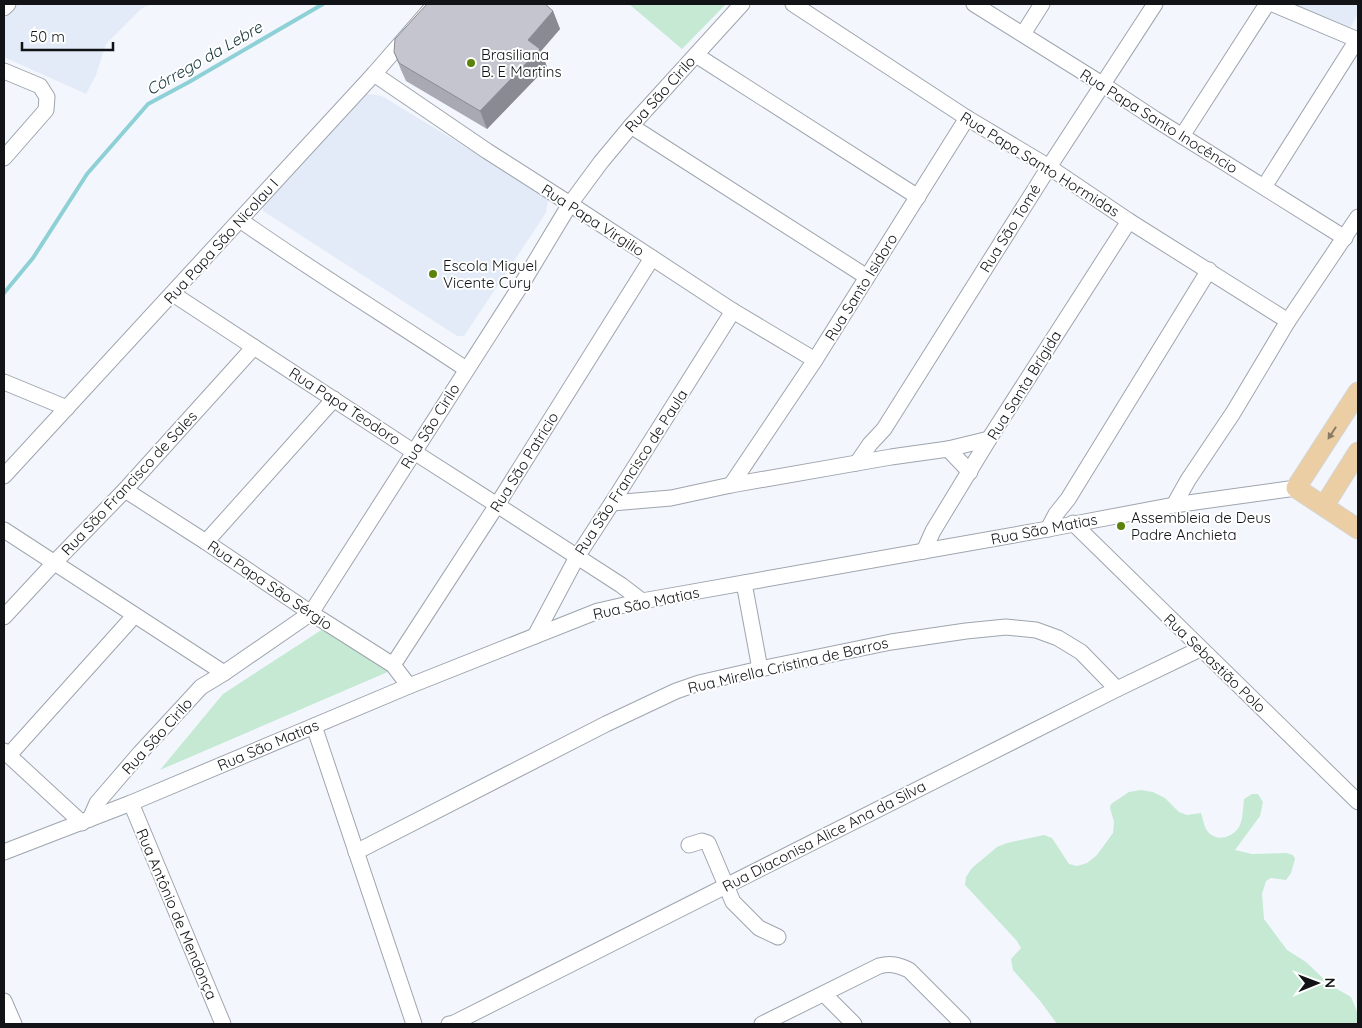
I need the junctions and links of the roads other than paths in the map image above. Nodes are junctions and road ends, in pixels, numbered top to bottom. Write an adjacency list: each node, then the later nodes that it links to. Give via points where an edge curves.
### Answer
1 (8, 4): 10 (street)
2 (435, 4): 15 (street, Rua Papa São Nicolau I)
3 (742, 4): 13 (street, Rua São Cirilo)
4 (793, 4): 17 (street, Rua Papa Santo Hormidas)
5 (974, 4): 11 (street, Rua Papa Santo Inocêncio)
6 (1042, 4): 11 (street)
7 (1155, 4): 16 (street, Rua São Tomé)
8 (1267, 4): 19 (street)
9 (1273, 4): 12 (street)
10 (4, 8)
11 (1023, 34): 16 (street, Rua Papa Santo Inocêncio)
12 (1357, 40): 22 (street)
13 (696, 55): 18 (street, Rua São Cirilo); 23 (street)
14 (4, 71): 20 (street, via 40,86 47,97 46,110)
15 (374, 74): 24 (street, Rua Papa Virgilio); 26 (street, Rua Papa São Nicolau I)
16 (1102, 84): 19 (street, Rua Papa Santo Inocêncio); 21 (street, Rua São Tomé)
17 (967, 118): 21 (street, Rua Papa Santo Hormidas); 23 (street, Rua Santo Isidoro)
18 (631, 126): 24 (street, Rua São Cirilo); 31 (street)
19 (1182, 136): 22 (street, Rua Papa Santo Inocêncio)
20 (4, 158)
21 (1049, 167): 27 (street, Rua Papa Santo Hormidas); 42 (street, Rua São Tomé)
22 (1264, 187): 28 (street, Rua Papa Santo Inocêncio)
23 (918, 197): 31 (street, Rua Santo Isidoro)
24 (570, 204): 29 (street, Rua Papa Virgilio); 37 (street, Rua São Cirilo)
25 (1358, 217): 28 (street)
26 (240, 220): 32 (street, Rua Papa São Nicolau I); 37 (street)
27 (1129, 221): 30 (street, Rua Papa Santo Hormidas); 43 (street, Rua Santa Brígida)
28 (1344, 238): 34 (street)
29 (652, 258): 33 (street, Rua Papa Virgilio); 61 (street, Rua São Patricio)
30 (1209, 270): 34 (street, Rua Papa Santo Hormidas); 58 (street)
31 (868, 277): 36 (street, Rua Santo Isidoro)
32 (173, 294): 35 (street, Rua Papa Teodoro); 41 (street, Rua Papa São Nicolau I)
33 (733, 311): 36 (street, Rua Papa Virgilio); 53 (street, Rua São Francisco de Paula)
34 (1288, 321): 50 (street)
35 (254, 347): 40 (street, Rua Papa Teodoro); 57 (street, Rua São Francisco de Sales)
36 (815, 360): 47 (street, Rua Santo Isidoro)
37 (466, 369): 45 (street, Rua São Cirilo)
38 (4, 382): 41 (street)
39 (1358, 392): 56 (main road, one-way to 56)
40 (334, 399): 45 (street, Rua Papa Teodoro); 69 (street)
41 (67, 408): 52 (street, Rua Papa São Nicolau I)
42 (884, 429): 48 (street); 49 (street, Rua São Tomé)
43 (989, 439): 44 (street); 51 (street, Rua Santa Brígida)
44 (948, 449): 48 (street); 51 (street)
45 (414, 452): 61 (street, Rua Papa Teodoro); 75 (street, Rua São Cirilo)
46 (1358, 452): 64 (main road)
47 (752, 453): 54 (street); 55 (street, Rua Santo Isidoro)
48 (891, 457): 49 (street)
49 (857, 463): 54 (street)
50 (1196, 469): 60 (street); 63 (street)
51 (970, 472): 70 (street, Rua Santa Brígida)
52 (4, 476)
53 (627, 479): 59 (street); 62 (street, Rua São Francisco de Paula)
54 (763, 480): 55 (street)
55 (731, 485): 59 (street)
56 (1296, 488): 60 (street, Rua São Matias); 64 (main road)
57 (125, 490): 69 (street, Rua Papa São Sérgio); 72 (street, Rua São Francisco de Sales)
58 (1068, 499): 65 (street); 66 (street)
59 (646, 501): 62 (street)
60 (1195, 502): 63 (street, Rua São Matias)
61 (497, 504): 71 (street, Rua Papa Teodoro); 80 (street, Rua São Patricio)
62 (612, 504): 71 (street, Rua São Francisco de Paula)
63 (1174, 505): 65 (street, Rua São Matias)
64 (1324, 506): 67 (main road)
65 (1074, 523): 66 (street, Rua São Matias); 79 (street, Rua Sebastião Polo)
66 (1048, 529): 70 (street, Rua São Matias)
67 (1358, 529)
68 (4, 530): 72 (street)
69 (206, 542): 75 (street, Rua Papa São Sérgio)
70 (924, 551): 73 (street, Rua São Matias)
71 (577, 557): 74 (street, Rua Papa Teodoro); 78 (street, Rua São Francisco de Paula)
72 (55, 562): 76 (street); 77 (street, Rua São Francisco de Sales)
73 (744, 583): 74 (street, Rua São Matias); 81 (street)
74 (642, 602): 78 (street, Rua São Matias, via 598,611)
75 (311, 613): 80 (street, Rua Papa São Sérgio); 82 (street, Rua São Cirilo)
76 (134, 616): 82 (street); 86 (street)
77 (4, 617)
78 (535, 636): 83 (street, Rua São Matias)
79 (1200, 649): 84 (street, Rua Diaconisa Alice Ana da Silva); 87 (street, Rua Sebastião Polo)
80 (393, 665): 83 (street, Rua Papa São Sérgio)
81 (760, 669): 84 (street, Rua Mirella Cristina de Barros, via 891,642 1006,627 1036,630 1058,638 1081,652); 92 (street, Rua Mirella Cristina de Barros, via 676,691)
82 (224, 673): 89 (street, Rua São Cirilo, via 201,687 97,803)
83 (409, 686): 85 (street, Rua São Matias)
84 (1117, 689): 93 (street, Rua Diaconisa Alice Ana da Silva)
85 (314, 726): 88 (street, Rua São Matias); 92 (street)
86 (6, 753): 89 (street)
87 (1358, 802)
88 (131, 803): 89 (street, Rua São Matias); 98 (street, Rua Antônio de Mendonça)
89 (86, 821): 91 (street, Rua São Matias)
90 (689, 845): 93 (street, via 702,841 708,843)
91 (4, 852)
92 (356, 852): 99 (street)
93 (726, 885): 94 (street, via 733,902 752,922); 100 (street, Rua Diaconisa Alice Ana da Silva)
94 (778, 937)
95 (824, 994): 101 (street); 102 (street); 103 (street, via 884,964 899,965 909,970)
96 (4, 1001): 97 (street)
97 (14, 1024)
98 (223, 1024)
99 (414, 1024)
100 (449, 1024)
101 (762, 1024)
102 (854, 1024)
103 (963, 1024)

